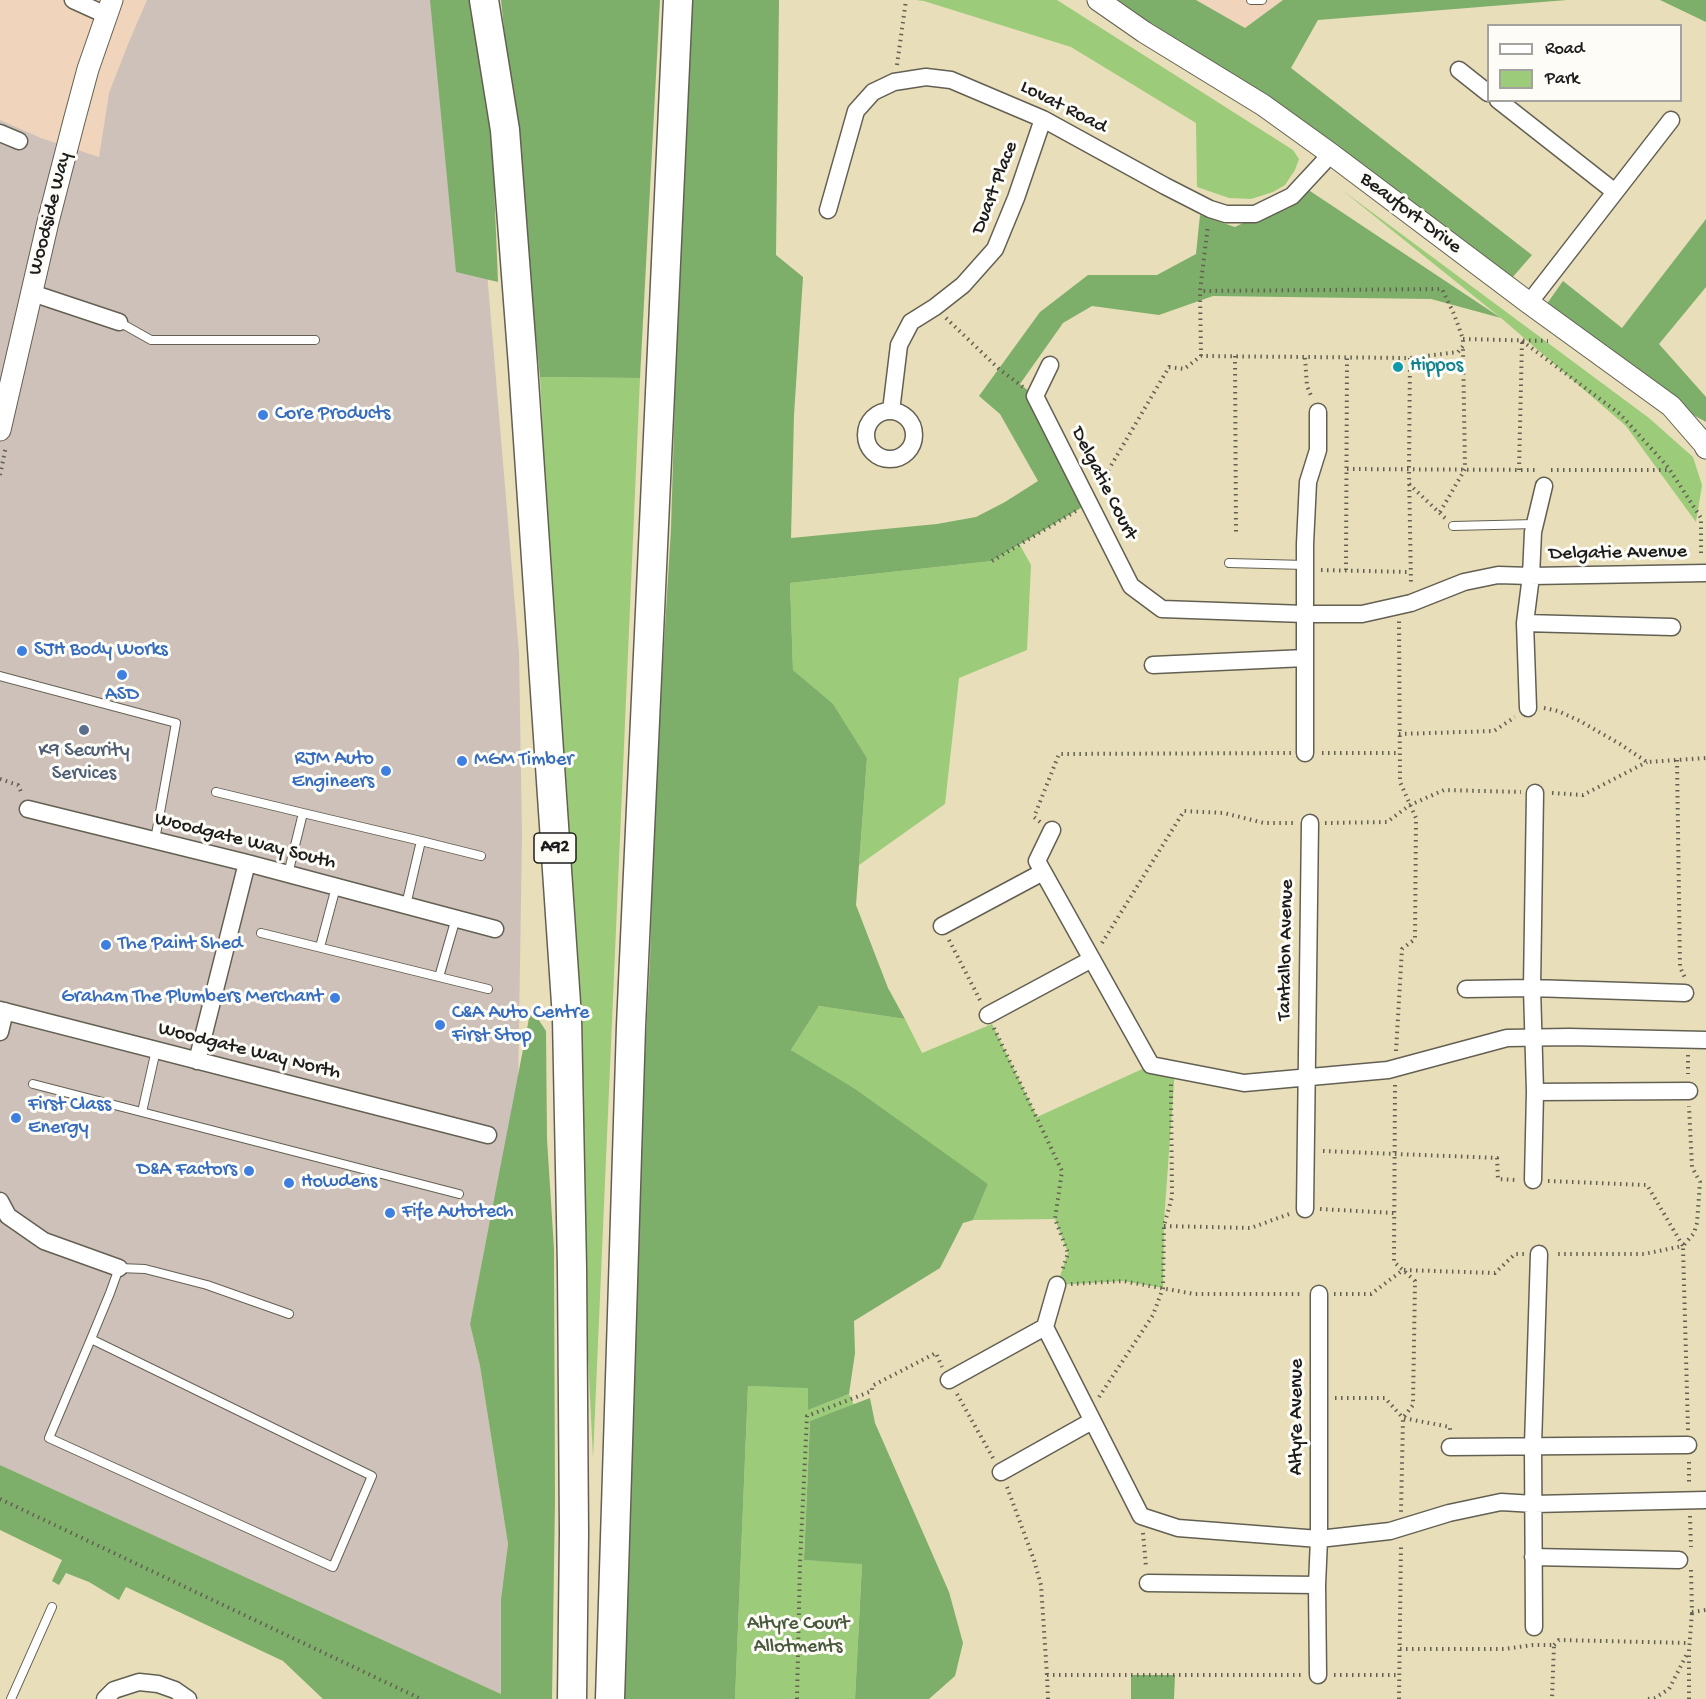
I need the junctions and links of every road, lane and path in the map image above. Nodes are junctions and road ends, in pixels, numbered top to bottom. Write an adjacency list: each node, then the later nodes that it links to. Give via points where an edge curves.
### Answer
1 (73, 0): 8 (street)
2 (484, 0): 170 (highway, A92, via 505,130 567,1018 574,1533)
3 (678, 0): 171 (highway, via 631,1026)
4 (906, 0): 10 (path)
5 (1098, 0): 17 (street, Beaufort Drive, via 1263,105)
6 (1251, 0): 7 (lane)
7 (1262, 0)
8 (109, 7): 22 (street, Woodside Way, via 83,88)
9 (1459, 70): 11 (street)
10 (894, 82): 13 (street, Lovat Road, via 926,77 951,80); 20 (street, Lovat Road, via 873,92 856,111)
11 (1487, 92)
12 (1501, 102): 18 (street)
13 (1043, 118): 19 (street, Lovat Road); 24 (street, Duart Place, via 995,249 963,285)
14 (1671, 120): 18 (street)
15 (0, 133): 16 (street)
16 (20, 141)
17 (1331, 154): 19 (street, Lovat Road, via 1292,196 1271,207 1239,215); 23 (street, Beaufort Drive)
18 (1615, 192): 23 (street)
19 (1210, 209): 21 (path)
20 (828, 210)
21 (1200, 291): 26 (path, via 1442,289); 31 (path)
22 (32, 293): 25 (street); 40 (street, Woodside Way)
23 (1528, 303): 29 (street, Beaufort Drive)
24 (935, 307): 37 (path, via 999,369); 38 (street, Duart Place, via 911,322 899,345)
25 (119, 322): 27 (lane, via 151,340)
26 (1463, 339): 28 (path); 30 (path)
27 (315, 340)
28 (1522, 341): 29 (path); 45 (path); 46 (path, via 1620,414)
29 (1582, 342): 41 (street, Beaufort Drive, via 1671,406)
30 (1463, 346): 35 (path, via 1458,352); 44 (path)
31 (1201, 356): 32 (path); 49 (path, via 1184,369 1169,368)
32 (1235, 357): 33 (path); 54 (path)
33 (1305, 358): 34 (path); 39 (path, via 1307,386)
34 (1347, 358): 35 (path); 42 (path)
35 (1410, 358): 43 (path)
36 (1050, 366): 37 (street)
37 (1035, 396): 49 (street, Delgatie Court)
38 (891, 411)
39 (1318, 412): 57 (street, via 1318,450 1308,482)
40 (0, 430)
41 (1706, 448)
42 (1347, 469): 43 (path); 58 (path)
43 (1409, 469): 44 (path); 47 (path)
44 (1465, 469): 45 (path); 50 (path)
45 (1520, 470): 46 (path)
46 (1670, 470): 51 (path)
47 (1409, 484): 50 (path); 59 (path)
48 (1544, 486): 52 (street, Delgatie Avenue)
49 (1089, 503): 55 (path); 63 (street, Delgatie Court, via 1131,586)
50 (1440, 512): 53 (path)
51 (1703, 518): 60 (path)
52 (1535, 524): 53 (lane); 61 (street, Delgatie Avenue)
53 (1453, 526)
54 (1236, 535)
55 (992, 561)
56 (1229, 563): 57 (lane)
57 (1305, 567): 58 (path); 64 (street)
58 (1346, 570): 59 (path)
59 (1410, 572): 62 (path)
60 (1704, 573): 61 (street, Delgatie Avenue)
61 (1531, 576): 62 (street, Delgatie Avenue, via 1498,575 1464,582); 65 (street, Delgatie Avenue)
62 (1405, 604): 64 (street, Delgatie Avenue, via 1362,614); 71 (path)
63 (1162, 609): 64 (street, Delgatie Avenue)
64 (1305, 614): 67 (street)
65 (1525, 623): 66 (street); 70 (street, Delgatie Avenue)
66 (1672, 627)
67 (1305, 658): 68 (street); 72 (street)
68 (1153, 665)
69 (0, 676): 85 (lane, via 176,723)
70 (1528, 708): 71 (path, via 1494,731); 76 (path, via 1558,711)
71 (1399, 734): 73 (path)
72 (1305, 753): 73 (path); 84 (path, via 1059,754 1034,817)
73 (1399, 753): 80 (path, via 1400,782)
74 (1706, 758): 75 (path)
75 (1677, 760): 76 (path); 103 (path, via 1680,967)
76 (1647, 762): 79 (path, via 1583,795)
77 (0, 779): 81 (path, via 18,785)
78 (216, 792): 82 (lane)
79 (1535, 793): 80 (path, via 1444,790); 100 (street)
80 (1410, 805): 83 (path, via 1387,822); 113 (path, via 1416,818 1414,939 1402,949)
81 (28, 809): 85 (street, Woodgate Way South)
82 (303, 813): 86 (lane); 90 (lane)
83 (1310, 823): 98 (path, via 1264,823 1224,813 1184,812); 114 (street, Tantallon Avenue)
84 (1052, 830): 89 (street, via 1036,861)
85 (155, 840): 88 (street, Woodgate Way South)
86 (421, 841): 87 (lane); 92 (lane)
87 (481, 856)
88 (247, 863): 90 (street, Woodgate Way South); 111 (street)
89 (1043, 872): 94 (street); 98 (street)
90 (288, 874): 91 (street, Woodgate Way South)
91 (336, 887): 92 (street, Woodgate Way South); 97 (lane)
92 (406, 905): 93 (street, Woodgate Way South)
93 (456, 918): 95 (street, Woodgate Way South); 99 (lane)
94 (942, 926): 105 (path)
95 (495, 929)
96 (261, 933): 97 (lane)
97 (320, 947): 99 (lane)
98 (1092, 959): 105 (street); 112 (street, via 1151,1065)
99 (439, 977): 101 (lane)
100 (1532, 988): 102 (street); 103 (street); 107 (street)
101 (488, 989)
102 (1466, 989)
103 (1685, 993)
104 (2, 1010): 106 (street); 110 (street, Woodgate Way North)
105 (988, 1015): 132 (path, via 1062,1171 1055,1219 1068,1253)
106 (0, 1032)
107 (1534, 1038): 108 (street); 113 (street, via 1507,1038); 117 (street)
108 (1687, 1040): 109 (street); 116 (path)
109 (1706, 1040)
110 (156, 1050): 111 (street, Woodgate Way North); 118 (lane)
111 (197, 1061): 119 (street, Woodgate Way North)
112 (1171, 1068): 114 (street, via 1244,1083); 127 (path, via 1172,1197)
113 (1395, 1068): 114 (street); 121 (path)
114 (1306, 1077): 120 (street, Tantallon Avenue)
115 (33, 1084): 118 (lane)
116 (1689, 1091): 117 (street); 128 (path, via 1692,1167 1700,1182 1697,1223)
117 (1534, 1092): 122 (street)
118 (142, 1112): 123 (lane)
119 (488, 1135)
120 (1305, 1150): 121 (path); 125 (street, Tantallon Avenue)
121 (1394, 1153): 122 (path, via 1497,1158 1498,1179); 126 (path)
122 (1533, 1180): 128 (path, via 1647,1185)
123 (459, 1194)
124 (0, 1201): 130 (street, via 8,1216 44,1241)
125 (1305, 1209): 126 (path); 127 (path, via 1251,1228)
126 (1394, 1213): 131 (path, via 1394,1262)
127 (1164, 1226): 133 (path)
128 (1683, 1246): 129 (path, via 1644,1254); 143 (path)
129 (1539, 1254): 131 (path, via 1515,1254 1495,1273); 142 (street)
130 (119, 1268): 135 (lane, via 145,1269 207,1285); 137 (lane)
131 (1403, 1270): 134 (path, via 1371,1294); 141 (path, via 1415,1281 1413,1405)
132 (1057, 1285): 133 (path, via 1123,1281); 136 (street)
133 (1163, 1288): 134 (path, via 1194,1294); 140 (path, via 1153,1315)
134 (1319, 1294): 139 (street, Altyre Avenue)
135 (289, 1314)
136 (1045, 1326): 138 (street); 140 (street)
137 (91, 1339): 137 (lane, via 49,1438 333,1567 372,1476)
138 (949, 1380): 145 (path); 172 (path, via 936,1353 872,1386 872,1391 807,1416)
139 (1319, 1398): 141 (path, via 1385,1398); 151 (street, Altyre Avenue)
140 (1090, 1418): 145 (street); 149 (street)
141 (1403, 1418): 144 (path, via 1450,1427); 150 (path)
142 (1533, 1445): 143 (street); 144 (street); 148 (street)
143 (1688, 1445): 147 (path)
144 (1450, 1447)
145 (1001, 1472): 163 (path, via 1041,1585)
146 (0, 1499): 169 (path)
147 (1698, 1500): 148 (street)
148 (1534, 1504): 150 (street, via 1501,1502); 152 (street)
149 (1141, 1516): 151 (street, via 1178,1528); 154 (path)
150 (1401, 1527): 151 (street); 161 (path)
151 (1319, 1539): 155 (street, Altyre Avenue)
152 (1533, 1557): 153 (street); 158 (street)
153 (1679, 1560)
154 (1148, 1583): 155 (street)
155 (1317, 1584): 164 (street, Altyre Avenue)
156 (52, 1607): 166 (lane)
157 (1692, 1612): 159 (path)
158 (1534, 1627)
159 (1689, 1643): 160 (path, via 1559,1640); 162 (path)
160 (1554, 1645): 161 (path); 175 (path)
161 (1400, 1649): 165 (path)
162 (1689, 1651): 176 (path, via 1669,1689); 177 (path)
163 (1047, 1675): 164 (path); 173 (path)
164 (1318, 1675): 165 (path)
165 (1400, 1675): 174 (path)
166 (11, 1699)
167 (105, 1699): 168 (street, via 114,1690 139,1682 158,1684)
168 (188, 1699)
169 (421, 1699)
170 (572, 1699)
171 (610, 1699)
172 (797, 1699)
173 (1048, 1699)
174 (1400, 1699)
175 (1552, 1699)
176 (1648, 1699)
177 (1689, 1699)

